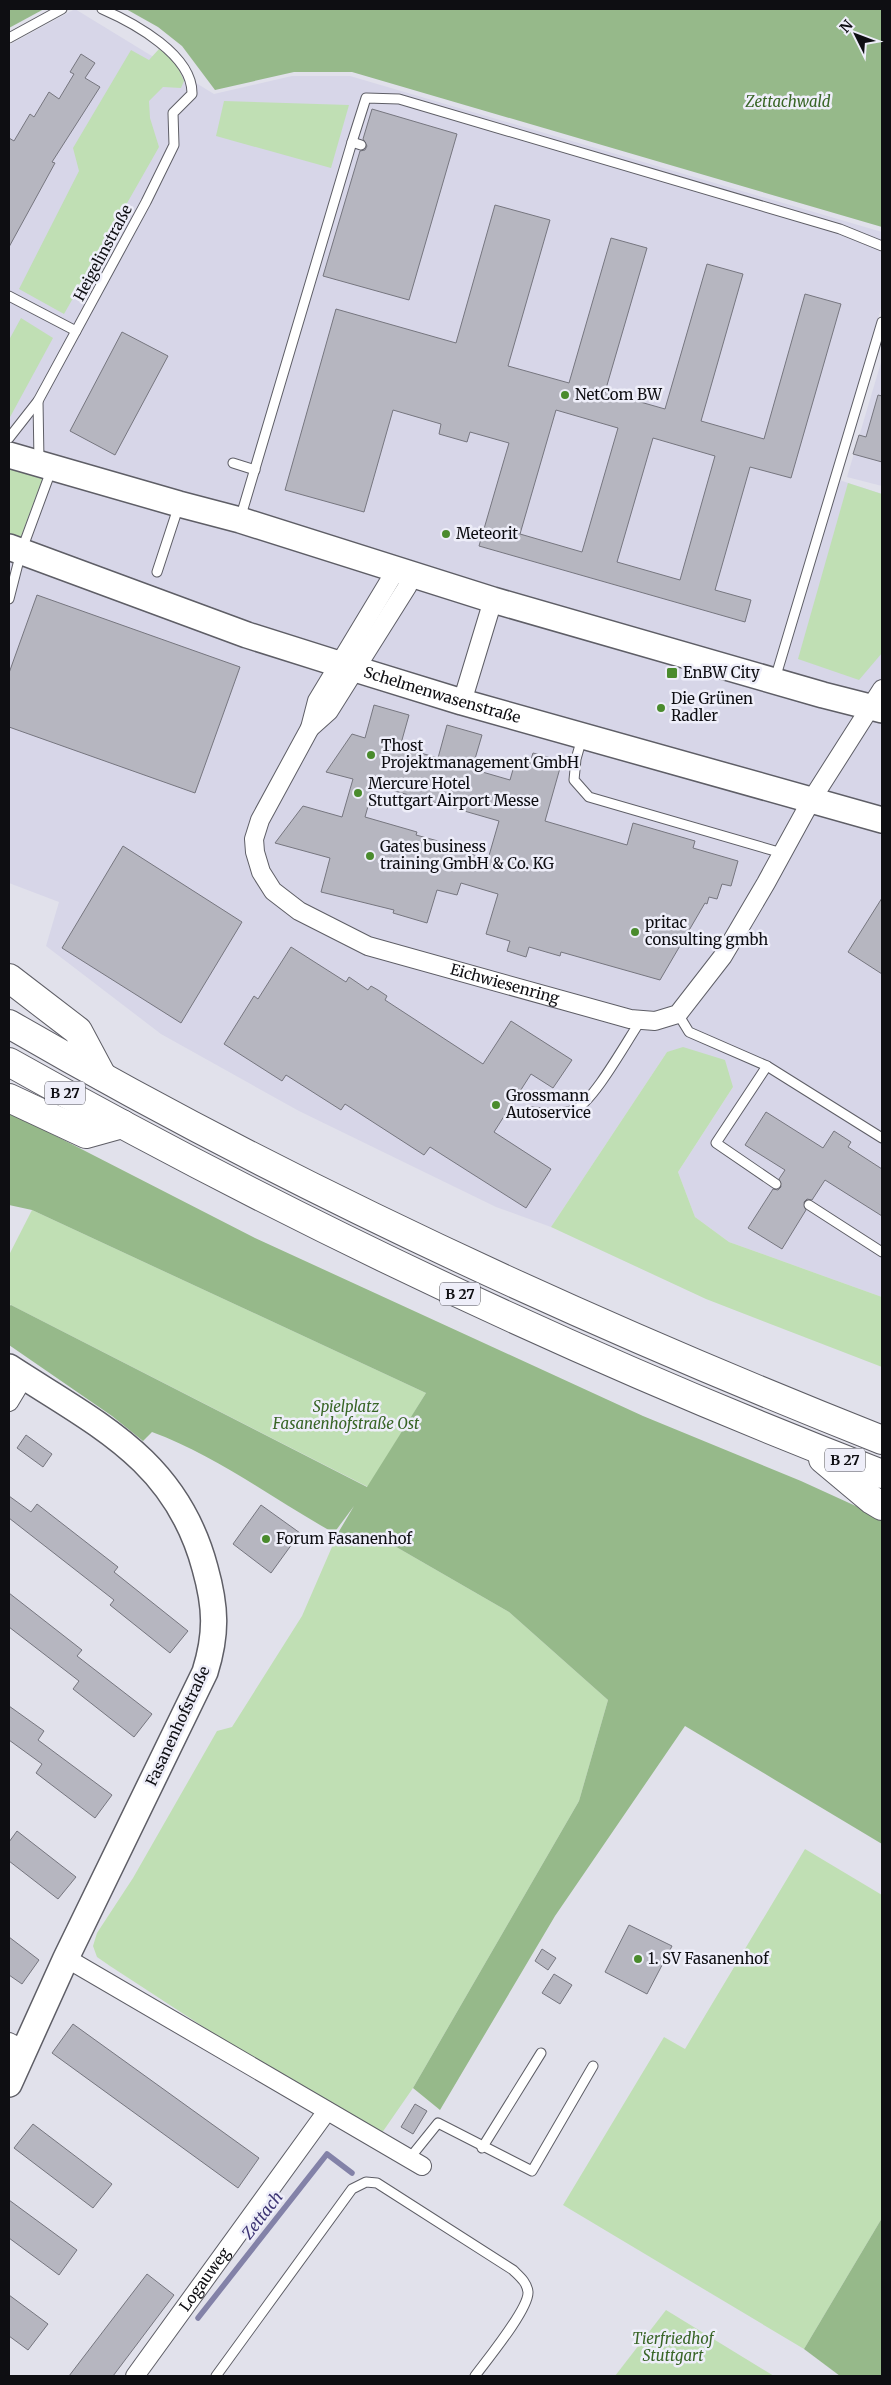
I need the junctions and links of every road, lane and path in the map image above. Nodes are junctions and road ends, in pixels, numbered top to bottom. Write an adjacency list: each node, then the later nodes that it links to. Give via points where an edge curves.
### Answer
1 (62, 9): 3 (lane)
2 (102, 9): 7 (lane, Heigelinstraße, via 130,21 176,56 192,83 192,94 173,112 174,145)
3 (9, 38)
4 (882, 246): 13 (lane, via 840,229 399,99 366,98 357,144)
5 (9, 296): 7 (lane)
6 (882, 322): 22 (lane)
7 (76, 331): 8 (lane, Heigelinstraße)
8 (38, 401): 9 (lane, Heigelinstraße); 12 (lane, Heigelinstraße)
9 (9, 438)
10 (9, 455): 12 (street)
11 (233, 463): 13 (lane)
12 (45, 466): 14 (street); 16 (lane)
13 (255, 470): 15 (lane)
14 (179, 504): 15 (street); 17 (lane)
15 (240, 520): 18 (street)
16 (15, 549): 19 (lane); 21 (street, Schelmenwasenstraße, via 247,635)
17 (157, 572)
18 (404, 573): 20 (street); 21 (street, Eichwiesenring)
19 (9, 599)
20 (492, 600): 22 (street); 23 (street)
21 (348, 666): 23 (street, Schelmenwasenstraße); 31 (street, Eichwiesenring, via 317,701 310,728 260,820 254,839 255,852 261,872 273,891 299,911 368,946)
22 (774, 681): 24 (street)
23 (462, 702): 25 (street, Schelmenwasenstraße)
24 (878, 702): 26 (street)
25 (583, 736): 26 (street, Schelmenwasenstraße); 28 (lane, via 574,780 589,797)
26 (812, 799): 27 (street, Schelmenwasenstraße); 28 (street)
27 (882, 820)
28 (782, 853): 30 (street, via 723,956)
29 (9, 978): 35 (highway, B 27, via 78,1031)
30 (678, 1014): 31 (street, Eichwiesenring, via 655,1021); 34 (lane, via 689,1032)
31 (641, 1020): 37 (lane, via 588,1100 575,1110)
32 (9, 1024): 35 (highway, B 27)
33 (9, 1062): 38 (highway, B 27)
34 (767, 1066): 39 (lane); 40 (lane, via 716,1143)
35 (102, 1076): 45 (highway, B 27, via 248,1154 497,1276 672,1354)
36 (9, 1098): 38 (highway, via 86,1134)
37 (532, 1112)
38 (122, 1124): 46 (highway, B 27, via 260,1197 486,1307)
39 (882, 1138)
40 (776, 1184)
41 (809, 1205): 42 (lane)
42 (882, 1252)
43 (16, 1372): 44 (street); 49 (street, Fasanenhofstraße, via 130,1447 151,1466 184,1513 200,1546 214,1607 214,1636 205,1672)
44 (9, 1402)
45 (882, 1440)
46 (808, 1446): 47 (highway, B 27); 48 (highway)
47 (882, 1474)
48 (882, 1506)
49 (66, 1958): 50 (street, Fasanenhofstraße); 54 (street)
50 (17, 2046): 53 (street, Fasanenhofstraße)
51 (541, 2053): 55 (lane)
52 (593, 2066): 55 (lane, via 532,2172)
53 (9, 2084)
54 (327, 2111): 56 (street); 57 (street, Logauweg)
55 (482, 2148): 56 (lane, via 438,2123)
56 (415, 2162)
57 (142, 2374)
58 (216, 2376): 59 (lane, via 352,2189 366,2182 377,2183 513,2270 524,2281 528,2293 522,2311)
59 (475, 2376)

